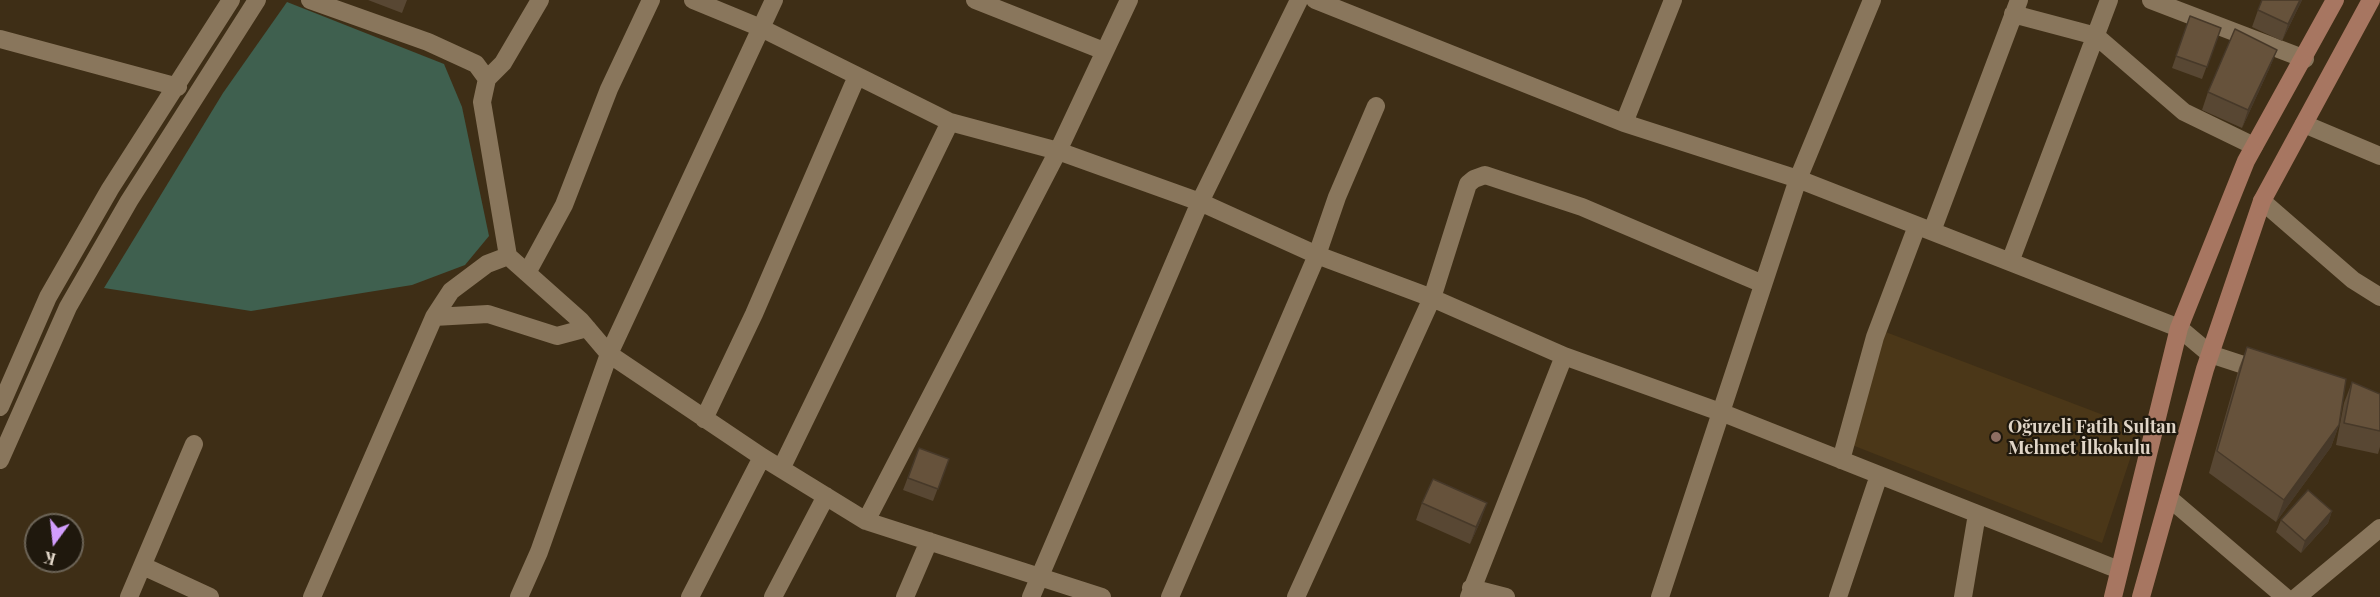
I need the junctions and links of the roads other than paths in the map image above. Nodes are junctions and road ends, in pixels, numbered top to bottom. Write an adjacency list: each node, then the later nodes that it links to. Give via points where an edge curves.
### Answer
1 (231, 0): 26 (street)
2 (256, 0): 57 (street, via 129,201 68,307)
3 (310, 0): 25 (street, via 428,42 476,64)
4 (540, 0): 25 (street, via 503,63)
5 (651, 0): 41 (street, via 609,89 564,205)
6 (693, 0): 19 (street)
7 (774, 0): 19 (street)
8 (975, 0): 22 (street)
9 (1129, 0): 22 (street)
10 (1299, 0): 36 (street)
11 (1315, 0): 29 (street)
12 (1673, 0): 29 (street)
13 (1872, 0): 34 (street)
14 (2109, 0): 20 (street)
15 (2151, 0): 23 (street)
16 (2336, 0): 23 (main road)
17 (2371, 0): 30 (main road)
18 (2016, 7): 20 (street); 37 (street)
19 (761, 28): 24 (street); 48 (street)
20 (2096, 36): 31 (street, via 2184,112); 40 (street)
21 (0, 39): 26 (street)
22 (1104, 51): 32 (street)
23 (2305, 59): 31 (main road)
24 (857, 76): 28 (street); 54 (street)
25 (487, 80): 39 (street, via 482,102)
26 (178, 87): 52 (street, via 110,189 48,297)
27 (1376, 106): 38 (street)
28 (950, 122): 32 (street); 59 (street)
29 (1624, 123): 34 (street)
30 (2304, 124): 33 (street); 35 (main road)
31 (2254, 146): 47 (main road)
32 (1058, 151): 36 (street); 64 (street)
33 (2380, 156)
34 (1798, 179): 37 (street); 42 (street)
35 (2262, 201): 43 (street, via 2353,280); 49 (main road)
36 (1200, 202): 38 (street); 69 (street)
37 (1925, 228): 40 (street); 58 (street, via 1875,337)
38 (1317, 255): 44 (street); 80 (street)
39 (508, 256): 41 (street); 45 (street, via 487,264 451,291)
40 (2010, 262): 47 (street)
41 (527, 273): 46 (street)
42 (1763, 284): 44 (street, via 1582,207 1485,175 1468,184); 53 (street)
43 (2380, 297)
44 (1432, 298): 50 (street); 81 (street)
45 (434, 317): 46 (street, via 488,314 556,336); 73 (street)
46 (587, 328): 48 (street)
47 (2178, 328): 49 (street); 68 (main road)
48 (609, 354): 54 (street); 74 (street, via 539,552)
49 (2210, 354): 51 (street); 62 (main road)
50 (1564, 356): 53 (street); 70 (street)
51 (2278, 376)
52 (0, 407)
53 (1723, 413): 58 (street); 83 (street)
54 (704, 419): 56 (street)
55 (194, 444): 67 (street)
56 (762, 457): 59 (street); 75 (street)
57 (0, 460)
58 (1841, 460): 60 (street)
59 (781, 469): 61 (street)
60 (1880, 475): 63 (street); 84 (street)
61 (826, 496): 64 (street); 76 (street)
62 (2169, 498): 87 (main road); 88 (street)
63 (1977, 514): 68 (street); 85 (street)
64 (866, 521): 66 (street)
65 (2380, 528): 89 (street)
66 (929, 541): 69 (street); 77 (street)
67 (143, 566): 71 (street); 72 (street)
68 (2118, 570): 86 (main road)
69 (1039, 576): 78 (street); 79 (street)
70 (1470, 592): 82 (street)
71 (129, 597)
72 (210, 597)
73 (312, 597)
74 (519, 597)
75 (690, 597)
76 (773, 597)
77 (905, 597)
78 (1031, 597)
79 (1102, 597)
80 (1170, 597)
81 (1296, 597)
82 (1506, 597)
83 (1659, 597)
84 (1838, 597)
85 (1963, 597)
86 (2113, 597)
87 (2140, 597)
88 (2285, 597)
89 (2297, 597)

